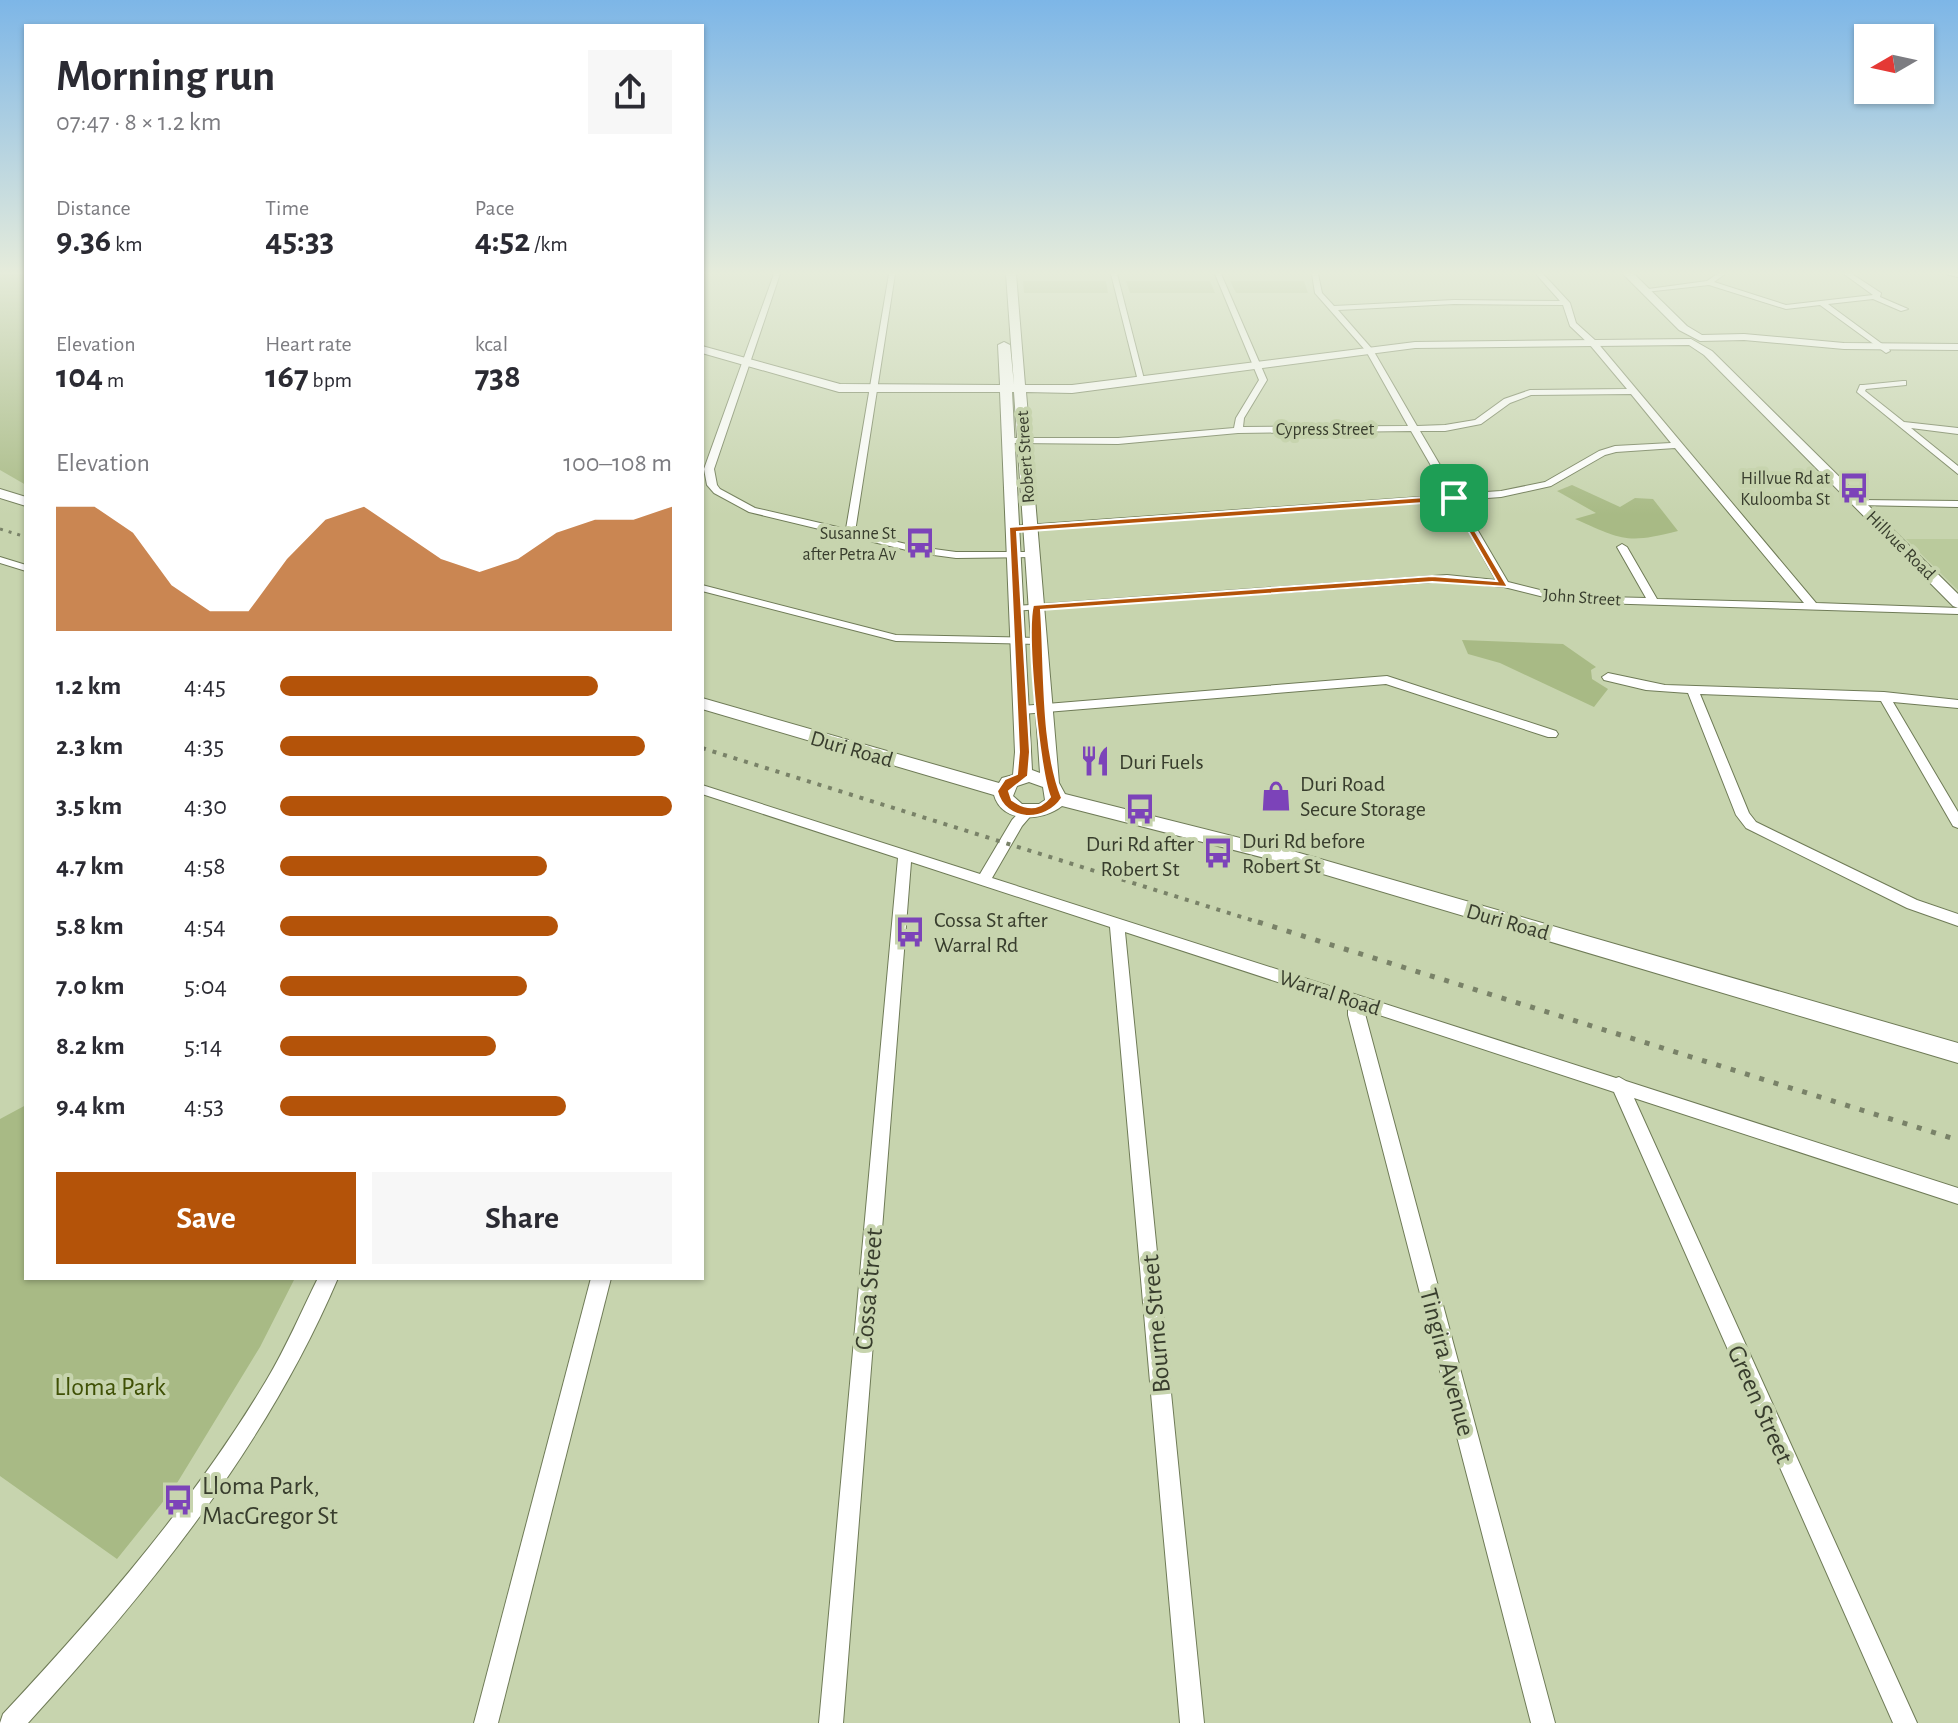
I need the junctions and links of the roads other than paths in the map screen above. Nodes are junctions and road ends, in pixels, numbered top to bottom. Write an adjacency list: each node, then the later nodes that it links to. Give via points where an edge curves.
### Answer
1 (721, 354): 12 (street)
2 (750, 354): 12 (street)
3 (881, 354): 16 (street)
4 (1009, 354): 17 (street, Robert Street)
5 (1012, 354): 17 (street, Robert Street)
6 (1135, 354): 14 (street)
7 (1252, 354): 13 (street)
8 (1338, 354): 13 (street)
9 (1372, 354): 20 (street)
10 (1603, 354): 18 (street)
11 (1709, 354): 30 (street, Hillvue Road)
12 (747, 362): 16 (street, via 834,387); 34 (street, via 711,460 712,485 739,506)
13 (1257, 366): 14 (street); 21 (street, via 1263,380)
14 (1142, 381): 17 (street)
15 (1903, 383): 19 (street, via 1863,387 1861,392)
16 (876, 389): 17 (street); 34 (street)
17 (1013, 390): 23 (street, Robert Street); 24 (street, Robert Street)
18 (1633, 391): 20 (street, Cypress Street, via 1530,393 1507,401 1478,422); 25 (street)
19 (1903, 425): 22 (street); 26 (street)
20 (1416, 428): 21 (street, Cypress Street); 28 (street)
21 (1238, 430): 24 (street, Cypress Street, via 1118,441)
22 (1958, 431)
23 (1008, 441): 24 (street, Cypress Street); 33 (street, Robert Street)
24 (1024, 441): 32 (street, Robert Street)
25 (1677, 445): 28 (street, via 1615,449 1548,484); 44 (street)
26 (1958, 471)
27 (0, 493): 29 (street)
28 (1454, 498): 32 (street); 40 (street)
29 (24, 501)
30 (1859, 503): 31 (street); 43 (street, Hillvue Road)
31 (1958, 504)
32 (1029, 528): 33 (street); 36 (street, Robert Street)
33 (1012, 529): 37 (street, Robert Street)
34 (850, 533): 37 (street, via 919,550)
35 (1622, 547): 42 (street)
36 (1032, 555): 37 (street); 45 (street, Robert Street)
37 (1013, 556): 46 (street, Robert Street)
38 (0, 560): 39 (street)
39 (24, 567)
40 (1504, 584): 42 (street, John Street, via 1564,599); 45 (street, John Street, via 1432,579)
41 (704, 589): 49 (street, via 896,638)
42 (1653, 601): 44 (street, John Street)
43 (1958, 603)
44 (1812, 606): 47 (street, John Street)
45 (1036, 608): 46 (street, John Street); 48 (street, Robert Street)
46 (1016, 609): 49 (street, Robert Street)
47 (1958, 611)
48 (1038, 641): 49 (street); 55 (street, Robert Street)
49 (1016, 642): 56 (street, Robert Street)
50 (1608, 677): 51 (street)
51 (1693, 692): 52 (street); 66 (street, via 1743,815 1755,829 1912,904)
52 (1884, 696): 54 (street); 63 (street)
53 (704, 704): 61 (street, Duri Road)
54 (1958, 704)
55 (1042, 708): 56 (street); 57 (street, via 1387,680); 60 (street, Robert Street)
56 (1022, 710): 58 (street, Robert Street)
57 (1552, 734)
58 (1022, 776): 60 (street, via 1038,777); 61 (street)
59 (704, 790): 64 (street, Warral Road)
60 (1053, 790): 62 (street, via 1049,807); 69 (street, Duri Road)
61 (1003, 791): 62 (street, via 1006,802)
62 (1027, 812): 65 (street)
63 (1958, 823)
64 (905, 855): 65 (street, Warral Road); 76 (street, Cossa Street)
65 (984, 880): 67 (street, Warral Road)
66 (1958, 920)
67 (1117, 925): 68 (street, Warral Road); 77 (street, Bourne Street)
68 (1356, 1000): 70 (street, Warral Road); 78 (street, Tingira Avenue)
69 (1958, 1053)
70 (1619, 1084): 71 (street, Warral Road); 79 (street, Green Street)
71 (1958, 1196)
72 (327, 1280): 74 (street, via 274,1387 195,1507 95,1632)
73 (600, 1280): 75 (street)
74 (12, 1723)
75 (486, 1723)
76 (831, 1723)
77 (1192, 1723)
78 (1543, 1723)
79 (1905, 1723)

